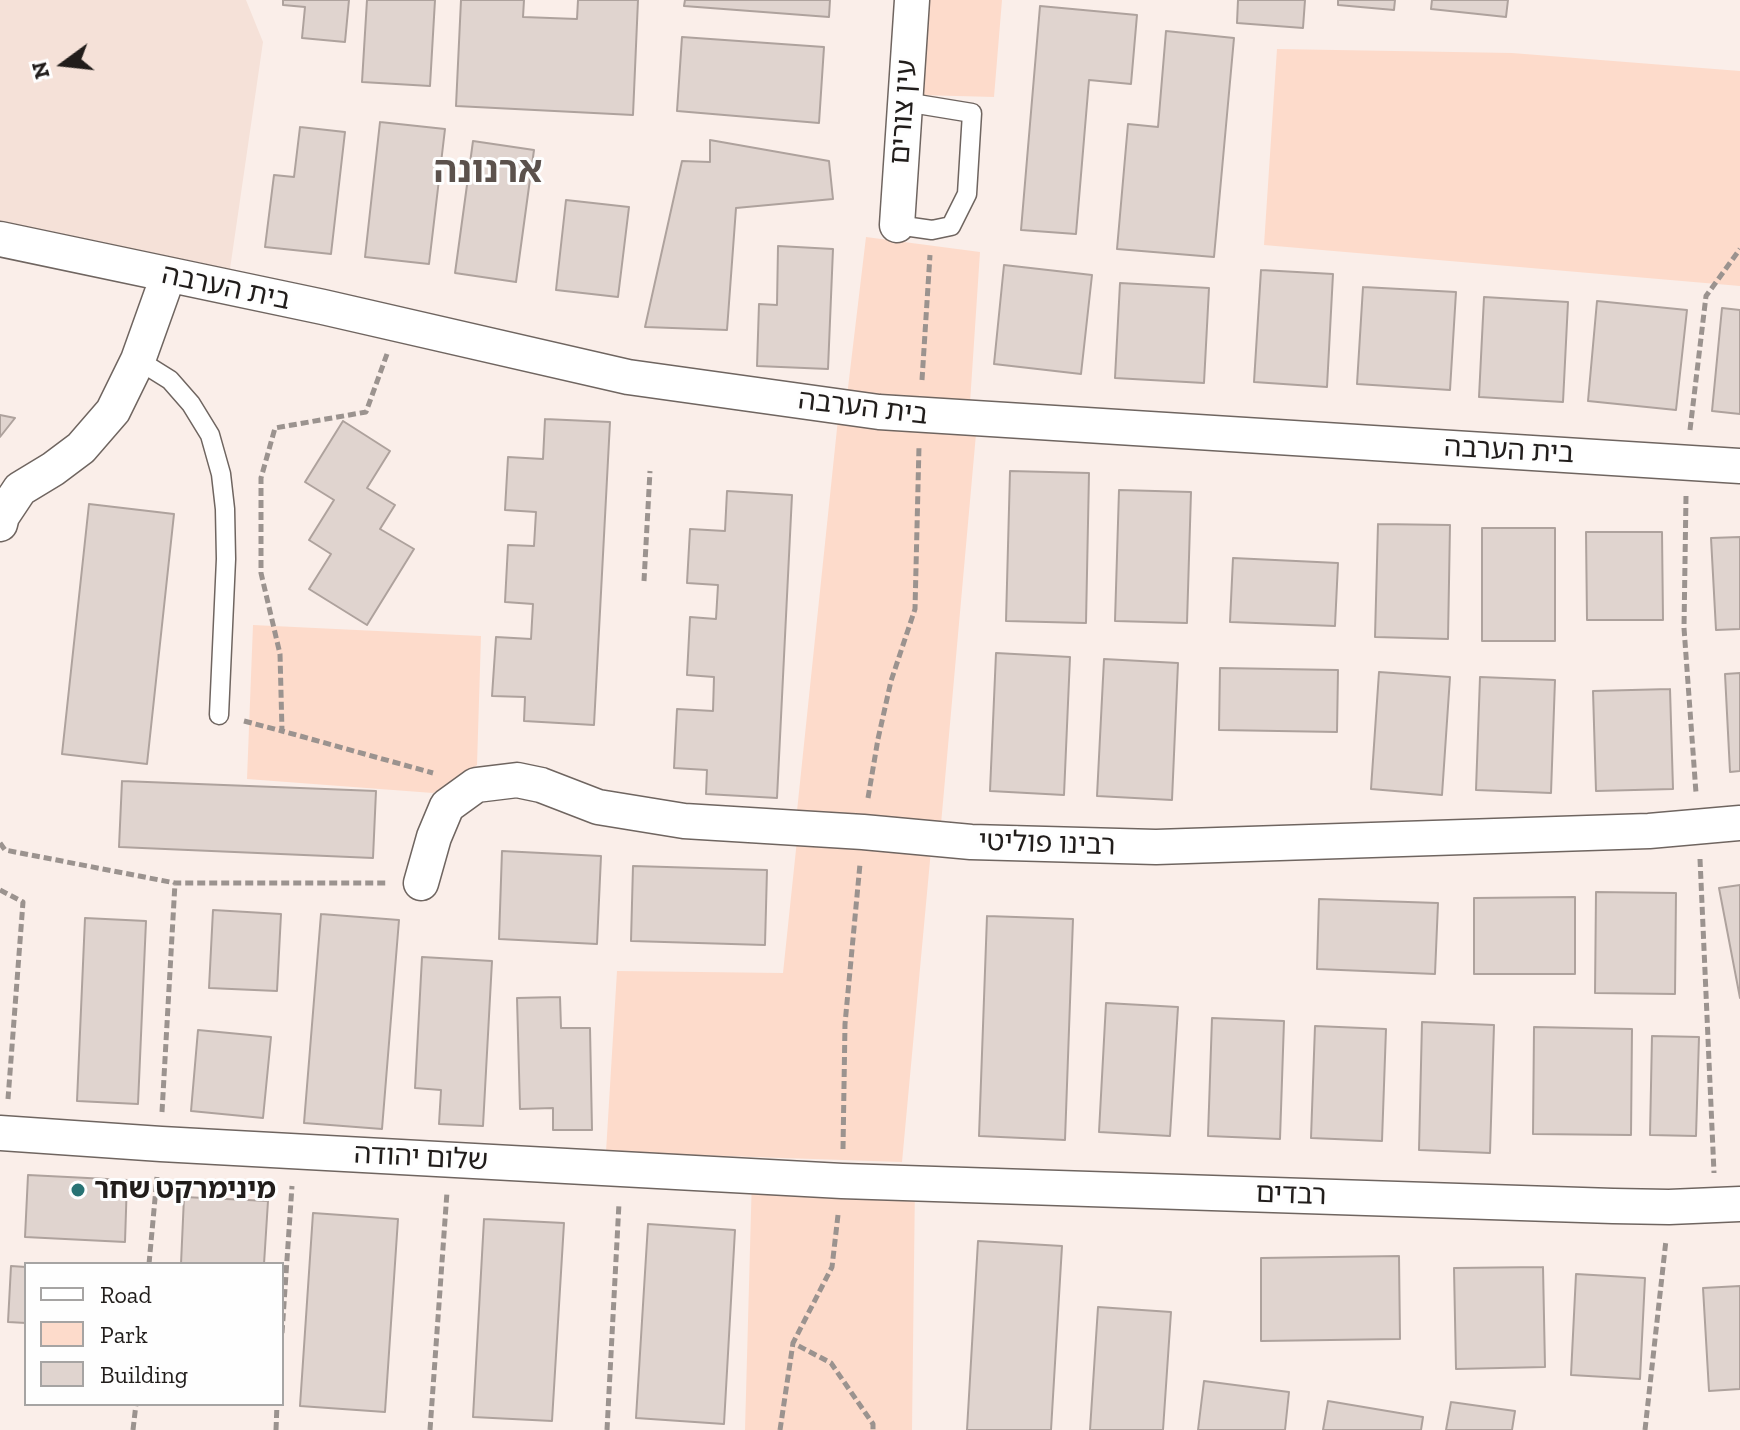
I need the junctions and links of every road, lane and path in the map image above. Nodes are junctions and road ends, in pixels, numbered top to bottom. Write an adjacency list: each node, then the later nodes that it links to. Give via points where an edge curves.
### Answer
1 (912, 0): 2 (street, עין צורים)
2 (905, 102): 3 (street, עין צורים); 3 (lane, via 972,113 967,194 951,226 932,230)
3 (897, 225)
4 (0, 239): 6 (street, בית הערבה)
5 (1740, 249): 9 (path, via 1706,296)
6 (168, 276): 7 (street); 9 (street, בית הערבה, via 628,377 879,412)
7 (138, 360): 12 (street, via 113,411 81,448 20,489); 14 (lane, via 170,380 191,404 210,435 221,474 226,559)
8 (382, 369): 15 (path, via 366,412 275,428 261,478 261,573 280,654)
9 (1687, 461): 10 (street, בית הערבה)
10 (1740, 466)
11 (650, 471): 13 (path)
12 (1, 519)
13 (644, 581)
14 (219, 715): 15 (path)
15 (282, 731): 16 (path)
16 (476, 785): 17 (street, רבינו פוליטי, via 517,780 598,807 684,821 971,842 1172,846 1649,831); 21 (street, via 447,806)
17 (1740, 823)
18 (0, 843): 20 (path, via 5,850)
19 (379, 882): 20 (path)
20 (175, 883): 24 (path)
21 (421, 883)
22 (0, 890): 23 (path, via 23,902)
23 (3, 1133): 24 (street, שלום יהודה)
24 (161, 1144): 25 (street, שלום יהודה); 31 (path)
25 (294, 1151): 26 (street, שלום יהודה); 32 (path)
26 (449, 1159): 27 (street, שלום יהודה); 38 (path)
27 (621, 1169): 28 (street, שלום יהודה); 39 (path)
28 (842, 1181): 30 (street, רבדים)
29 (1740, 1204): 30 (street, רבדים)
30 (1669, 1207): 41 (path)
31 (149, 1262)
32 (284, 1303)
33 (793, 1343): 40 (path)
34 (136, 1406): 36 (path)
35 (277, 1406): 37 (path)
36 (133, 1430)
37 (276, 1430)
38 (430, 1430)
39 (607, 1430)
40 (780, 1430)
41 (1645, 1430)

